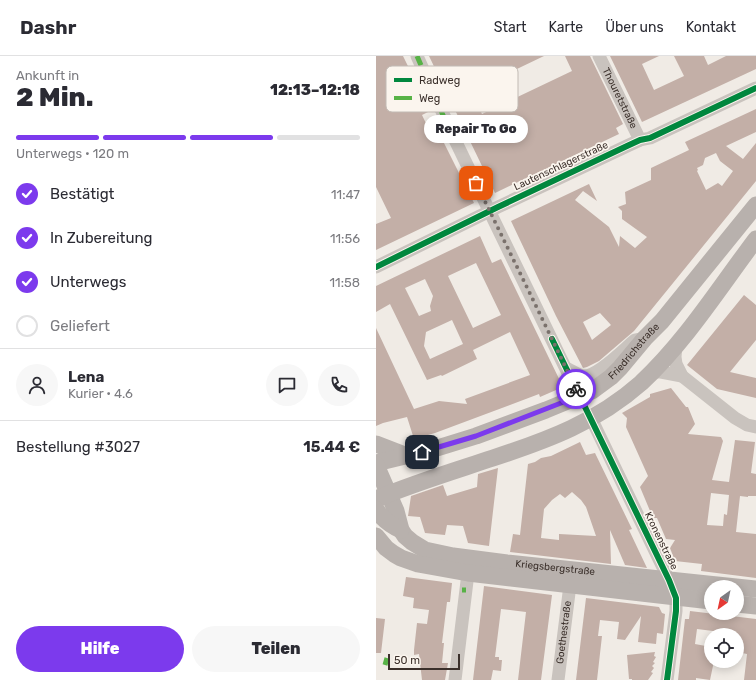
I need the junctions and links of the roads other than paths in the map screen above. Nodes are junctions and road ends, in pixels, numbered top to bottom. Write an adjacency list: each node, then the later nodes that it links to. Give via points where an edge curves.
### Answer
1 (417, 56): 3 (street)
2 (599, 56): 6 (street, Thouretstraße)
3 (421, 66)
4 (756, 88): 6 (street, Lautenschlagerstraße, via 650,138)
5 (442, 112): 8 (street)
6 (640, 140): 8 (street, Lautenschlagerstraße)
7 (756, 205): 11 (main road, Friedrichstraße, via 662,321)
8 (489, 211): 10 (street, Lautenschlagerstraße); 13 (street)
9 (756, 239): 12 (main road)
10 (376, 267)
11 (640, 344): 13 (street, via 635,340 592,375 582,376); 14 (main road, via 639,363); 16 (main road, Friedrichstraße, via 611,377 592,391)
12 (676, 345): 14 (main road); 15 (street, via 676,364)
13 (566, 368): 16 (street)
14 (651, 372): 15 (street); 17 (main road, via 620,399)
15 (682, 376): 18 (street, via 735,418)
16 (579, 396): 19 (main road); 21 (main road, Friedrichstraße, via 476,436)
17 (591, 418): 19 (main road); 29 (street, Kronenstraße)
18 (756, 427)
19 (569, 430): 24 (main road)
20 (376, 444): 21 (main road)
21 (407, 456): 22 (main road, Friedrichstraße)
22 (376, 464): 24 (main road)
23 (376, 480): 24 (main road)
24 (383, 496): 26 (main road, via 396,511)
25 (376, 509): 26 (main road, Kriegsbergstraße, via 392,526)
26 (401, 530): 29 (main road, Kriegsbergstraße, via 412,542 435,553)
27 (377, 538): 28 (main road, Kriegsbergstraße, via 394,554 410,562)
28 (468, 573): 30 (main road, Kriegsbergstraße); 36 (street)
29 (669, 580): 31 (main road, Kriegsbergstraße); 32 (street, Kronenstraße)
30 (570, 585): 32 (main road, Kriegsbergstraße); 37 (street, Goethestraße)
31 (756, 589)
32 (676, 598): 33 (main road, Kriegsbergstraße); 38 (street, Kronenstraße)
33 (704, 600)
34 (744, 605): 35 (main road)
35 (756, 606)
36 (455, 680)
37 (558, 680)
38 (667, 680)

